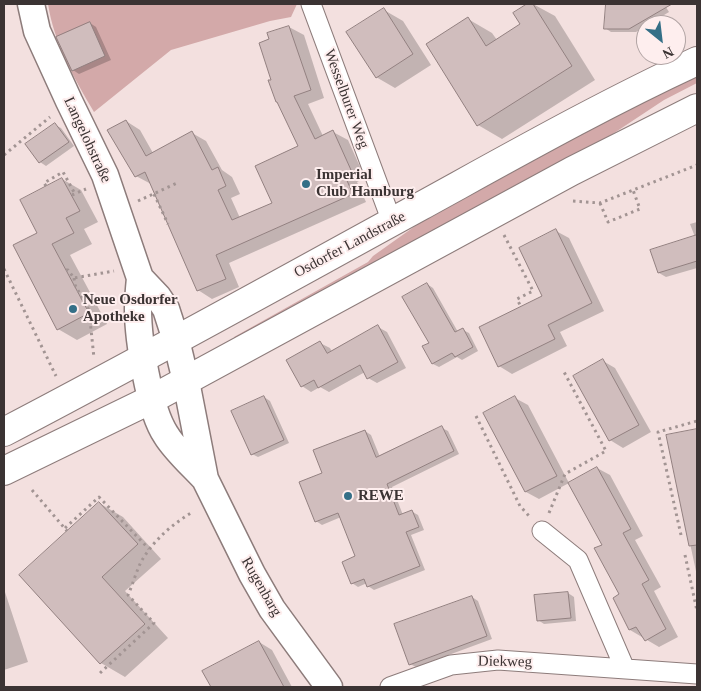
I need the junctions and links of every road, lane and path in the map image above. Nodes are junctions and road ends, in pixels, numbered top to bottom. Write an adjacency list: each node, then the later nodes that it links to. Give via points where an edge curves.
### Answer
1 (31, 4): 4 (street, Langelohstraße, via 37,31)
2 (311, 4): 16 (street, Wesselburer Weg)
3 (697, 61): 16 (main road, Osdorfer Landstraße, via 567,126)
4 (69, 101): 6 (path); 15 (street, Langelohstraße, via 105,176)
5 (697, 108): 29 (main road, via 563,175)
6 (4, 155)
7 (697, 166): 10 (path)
8 (177, 185): 12 (path)
9 (46, 186): 11 (path, via 44,183 64,172)
10 (633, 190): 14 (path); 14 (path, via 640,209 608,222)
11 (75, 194)
12 (154, 194): 15 (path); 17 (path)
13 (572, 201): 14 (path)
14 (600, 203)
15 (116, 210): 21 (street, Langelohstraße)
16 (392, 222): 24 (main road, Osdorfer Landstraße)
17 (168, 224)
18 (504, 235): 23 (path, via 533,290 517,298)
19 (4, 269): 28 (path)
20 (66, 270): 22 (path)
21 (138, 272): 22 (path); 24 (street, Langelohstraße, via 166,309); 25 (street, Langelohstraße)
22 (74, 278): 26 (path, via 89,310)
23 (521, 306)
24 (176, 340): 25 (main road, Osdorfer Landstraße); 29 (street, Langelohstraße)
25 (143, 358): 30 (street, Langelohstraße); 33 (main road, Osdorfer Landstraße)
26 (95, 363)
27 (563, 370): 38 (path, via 606,450 565,474)
28 (56, 377)
29 (186, 381): 30 (main road); 35 (street, Rugenbarg)
30 (152, 399): 34 (main road); 35 (street, Rugenbarg, via 166,436)
31 (476, 416): 38 (path, via 520,506)
32 (697, 421): 39 (path, via 658,432)
33 (4, 432)
34 (4, 471)
35 (205, 479): 46 (street, Rugenbarg, via 272,609)
36 (32, 490): 40 (path, via 66,529 99,497)
37 (191, 513): 40 (path)
38 (542, 531): 43 (street, via 578,560)
39 (681, 535)
40 (149, 550): 44 (path, via 140,563 128,595 154,624)
41 (685, 555): 42 (path)
42 (697, 611)
43 (625, 669): 45 (street, Diekweg); 47 (street, Diekweg, via 474,661 451,665)
44 (100, 673)
45 (697, 674)
46 (329, 687)
47 (390, 687)

